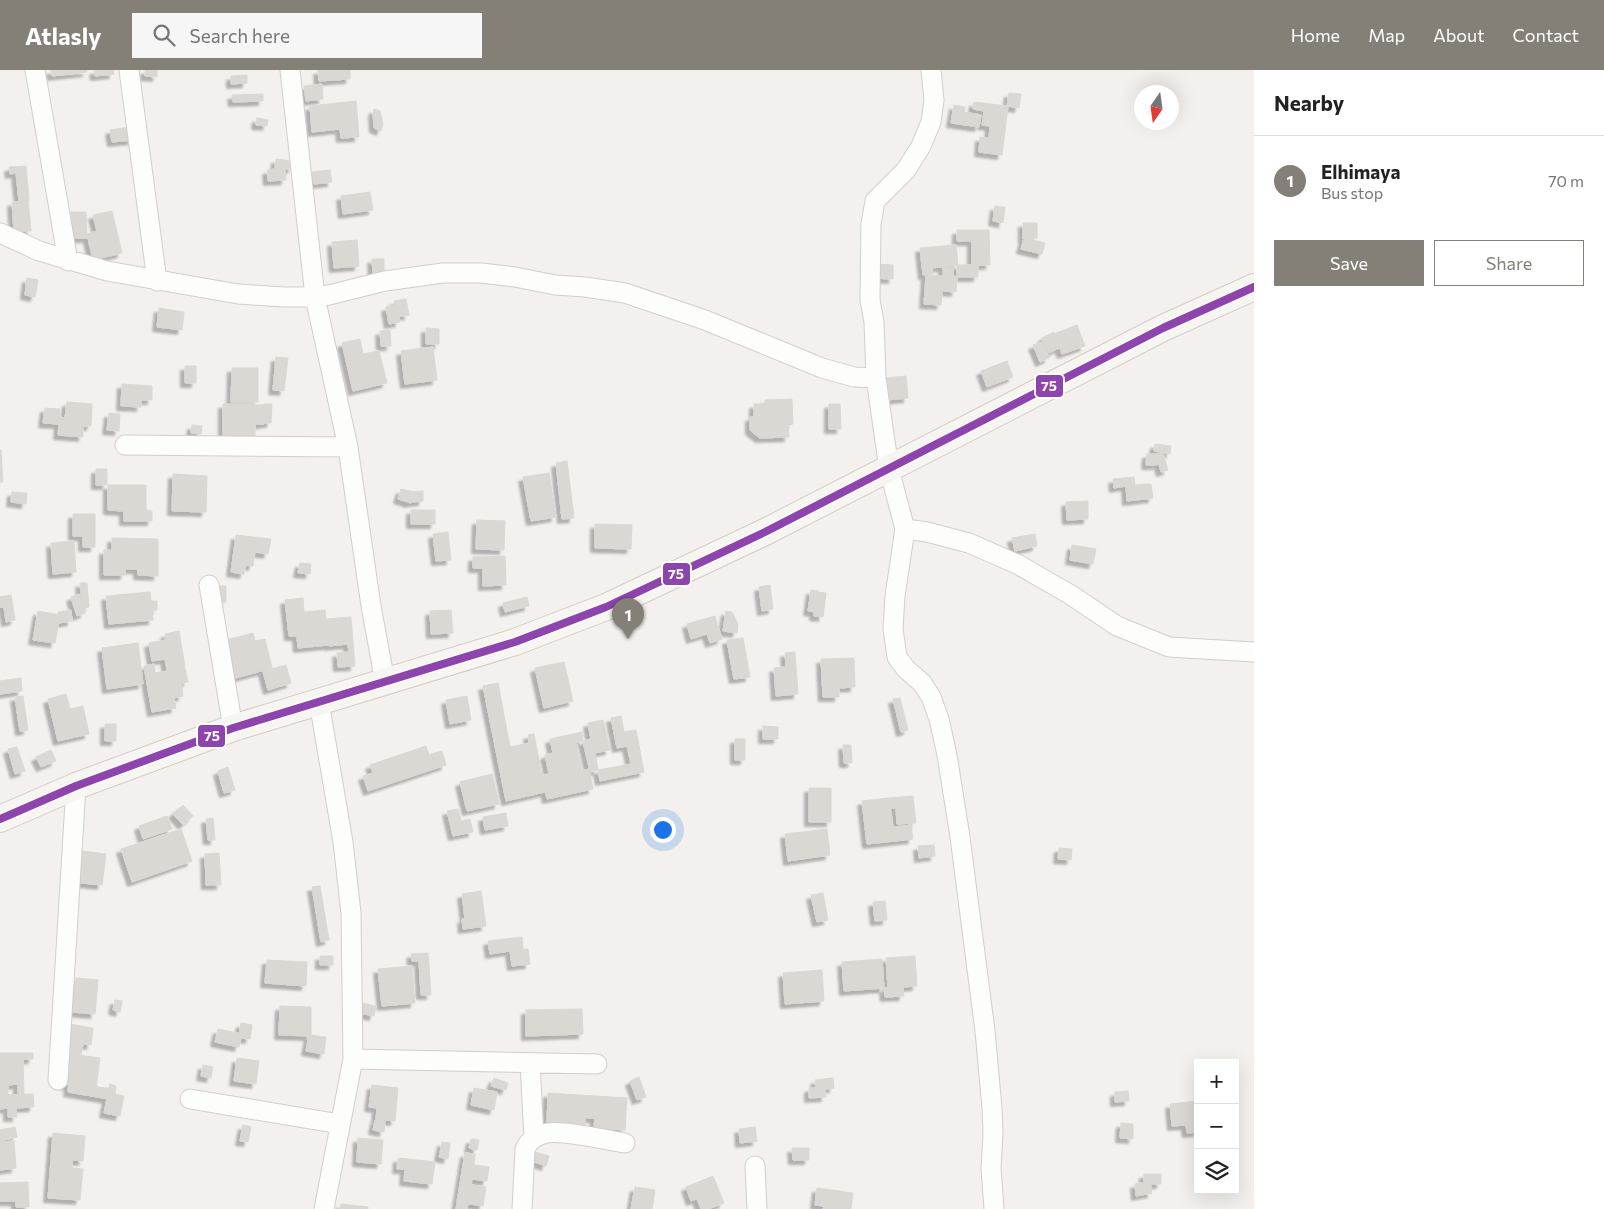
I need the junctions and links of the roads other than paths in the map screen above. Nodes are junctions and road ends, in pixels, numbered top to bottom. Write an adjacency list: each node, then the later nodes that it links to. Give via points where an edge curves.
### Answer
1 (35, 70): 6 (street)
2 (129, 70): 7 (street)
3 (290, 70): 9 (street)
4 (931, 70): 10 (street, via 934,100 931,122 921,146 906,170 875,201 872,209 870,300)
5 (0, 234): 6 (street)
6 (68, 261): 7 (street, via 107,272)
7 (157, 280): 9 (street, via 238,294)
8 (1254, 287): 13 (main road, via 1163,328)
9 (315, 297): 10 (street, via 385,281 443,273 481,273 593,288 625,293 705,320 822,368 854,377); 12 (street)
10 (876, 378): 13 (street)
11 (125, 445): 12 (street)
12 (348, 448): 17 (street)
13 (889, 469): 14 (street); 17 (main road, via 606,608 515,642)
14 (905, 529): 16 (street, via 969,543 1019,565 1117,626 1169,647); 34 (street, via 893,629 897,657 931,697 940,719 947,755 986,1050 992,1108)
15 (209, 585): 19 (street)
16 (1254, 652)
17 (385, 682): 18 (main road)
18 (319, 702): 19 (main road); 22 (street, via 350,904)
19 (233, 728): 20 (main road)
20 (76, 786): 21 (main road); 25 (street)
21 (1, 815)
22 (353, 1059): 23 (street); 27 (street)
23 (530, 1063): 24 (street); 28 (street)
24 (598, 1064)
25 (58, 1080)
26 (190, 1099): 27 (street)
27 (340, 1124): 31 (street)
28 (534, 1138): 29 (street, via 549,1132); 32 (street, via 525,1148)
29 (625, 1143)
30 (755, 1166): 33 (street)
31 (324, 1209)
32 (522, 1209)
33 (757, 1209)
34 (994, 1209)

